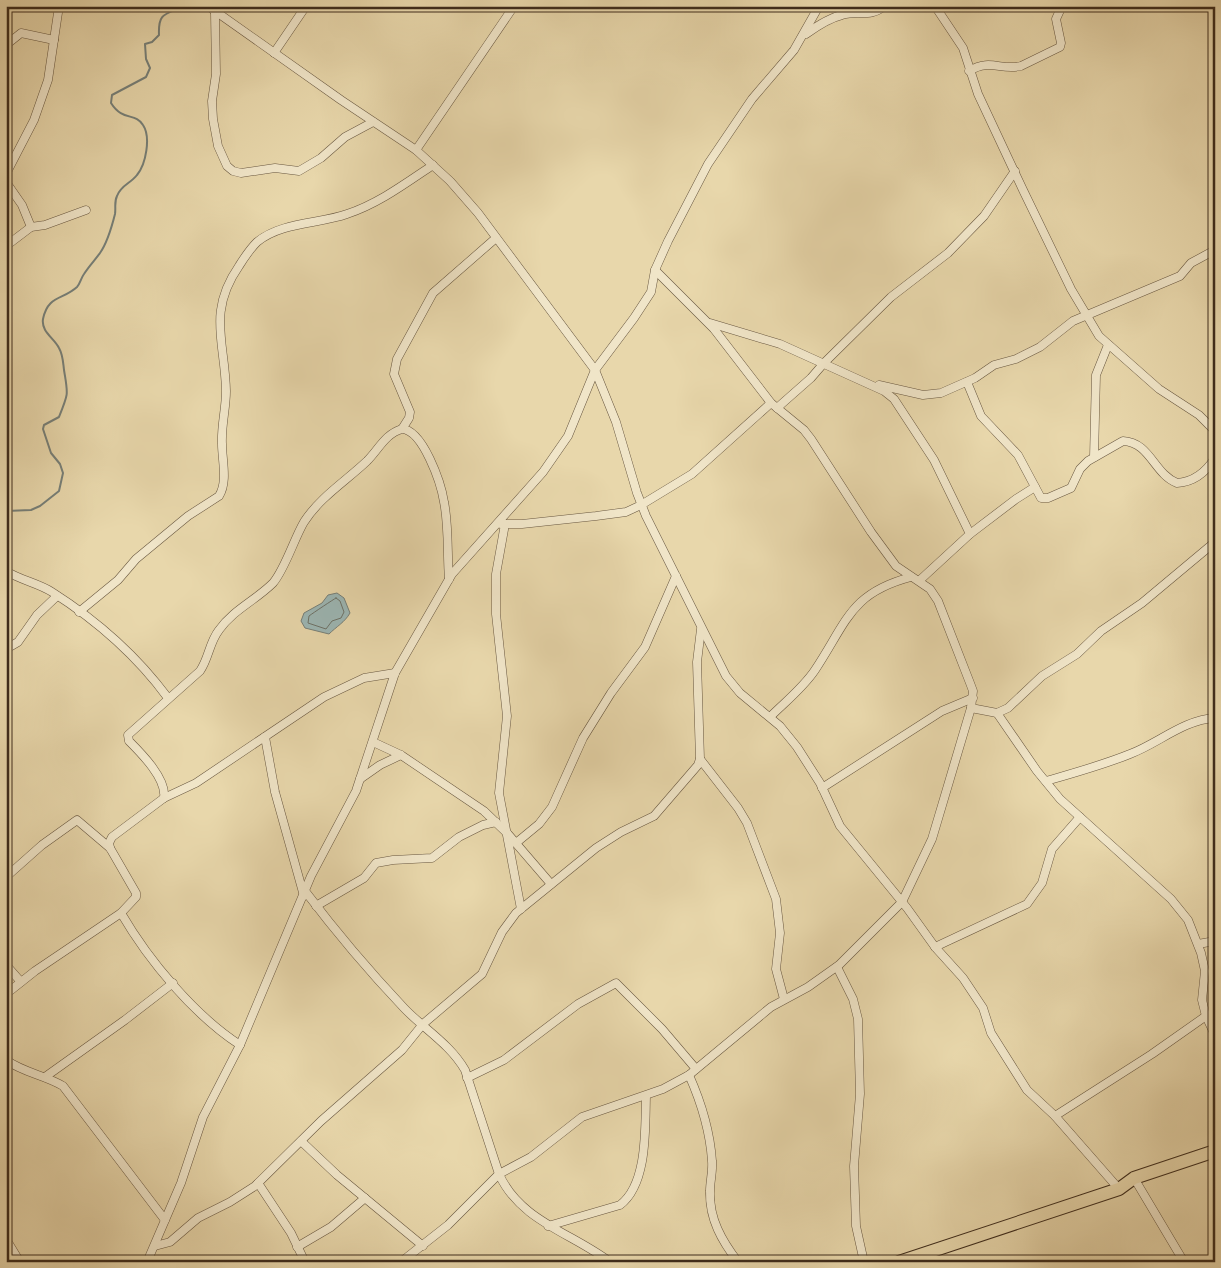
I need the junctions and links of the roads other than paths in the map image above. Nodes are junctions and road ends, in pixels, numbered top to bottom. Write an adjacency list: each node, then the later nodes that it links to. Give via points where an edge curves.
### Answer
1 (59, 6): 10 (street)
2 (306, 6): 12 (street)
3 (514, 6): 15 (street)
4 (819, 6): 9 (street)
5 (884, 6): 9 (street, via 873,13 835,17)
6 (935, 6): 13 (street, via 963,48)
7 (1062, 6): 13 (street, via 1056,20 1060,47 1021,66 991,64)
8 (212, 9): 12 (street); 14 (street, via 216,74 213,119 218,146 227,166 233,171 241,173 275,168 300,171 345,137)
9 (803, 36): 25 (street, via 787,60 752,98 724,139 668,241)
10 (54, 40): 11 (street, via 21,33); 18 (street, via 48,80 34,120)
11 (6, 45)
12 (274, 53): 14 (street)
13 (969, 71): 17 (street)
14 (372, 122): 15 (street)
15 (416, 150): 16 (street)
16 (433, 165): 22 (street, via 456,187); 49 (street, via 405,184 347,214 270,234 257,242 230,279 221,306 226,392 222,491 136,559 118,580)
17 (1014, 171): 26 (street); 29 (street, via 984,216 926,272 891,297)
18 (6, 174)
19 (6, 182): 21 (street)
20 (86, 210): 21 (street)
21 (32, 227): 23 (street)
22 (496, 238): 30 (street); 34 (street, via 433,293 397,359 394,374 410,412)
23 (6, 246)
24 (1215, 250): 26 (street, via 1191,263 1180,276)
25 (656, 270): 27 (street); 30 (street, via 650,292)
26 (1086, 315): 28 (street); 32 (street, via 1073,321 1040,348 994,365)
27 (708, 323): 29 (street, via 780,344); 33 (street)
28 (1108, 345): 35 (street); 36 (street, via 1096,375)
29 (824, 363): 31 (street); 33 (street, via 805,384)
30 (595, 370): 39 (street, via 616,422); 40 (street, via 568,436)
31 (870, 382): 32 (street, via 933,395); 41 (street, via 894,399 934,460)
32 (967, 382): 38 (street, via 982,416 1018,455)
33 (774, 405): 39 (street, via 692,474); 45 (street, via 811,438 871,532 896,566)
34 (402, 428): 46 (street, via 414,432 420,439 439,482 444,503); 53 (street, via 387,436 368,460 317,506 305,521 273,582 230,617 215,635 207,661 200,671)
35 (1215, 431)
36 (1094, 457): 37 (street, via 1116,442 1130,441 1142,448 1157,468 1176,483 1199,476); 38 (street, via 1080,469 1071,488 1045,499)
37 (1215, 458)
38 (1035, 487): 41 (street)
39 (642, 505): 40 (street, via 626,512); 44 (street)
40 (502, 524): 46 (street, via 472,549); 69 (street, via 496,574 496,614 507,716 499,793)
41 (970, 534): 47 (street)
42 (1215, 542): 56 (street, via 1148,599 1101,631 1077,654 1042,676 1008,708)
43 (6, 571): 48 (street)
44 (676, 576): 50 (street); 70 (street, via 645,647 583,738 552,807 539,824)
45 (912, 577): 47 (street); 57 (street, via 890,583 855,607 815,670)
46 (449, 580): 52 (street)
47 (920, 580): 54 (street, via 930,589 945,615)
48 (57, 596): 49 (street); 51 (street, via 37,615 18,642)
49 (79, 612): 53 (street, via 146,668)
50 (701, 628): 57 (street, via 726,676); 62 (street, via 697,662)
51 (6, 649)
52 (395, 673): 59 (street, via 374,675 346,685); 60 (street)
53 (168, 698): 66 (street, via 128,738 148,760 164,788)
54 (973, 698): 55 (street); 65 (street, via 942,711)
55 (971, 708): 56 (street); 75 (street, via 932,838)
56 (997, 713): 64 (street)
57 (770, 717): 65 (street, via 797,747)
58 (1215, 718): 64 (street, via 1175,730 1130,754)
59 (265, 736): 66 (street, via 196,783); 74 (street, via 275,792)
60 (374, 742): 61 (street); 63 (street)
61 (402, 755): 63 (street); 68 (street)
62 (700, 759): 73 (street, via 688,778 654,816 596,848); 87 (street, via 747,823 776,899 780,933 776,968)
63 (360, 779): 74 (street)
64 (1046, 781): 67 (street)
65 (822, 788): 75 (street, via 840,826)
66 (164, 798): 71 (street, via 112,837)
67 (1080, 817): 80 (street, via 1172,899 1188,920); 81 (street, via 1053,847 1042,883 1027,904)
68 (496, 822): 69 (street); 76 (street, via 483,824 459,837 432,858 380,861 356,884)
69 (508, 834): 70 (street); 77 (street)
70 (516, 843): 73 (street)
71 (110, 848): 72 (street, via 78,820 42,845); 78 (street, via 136,893)
72 (6, 877)
73 (551, 884): 77 (street)
74 (305, 894): 76 (street); 91 (street)
75 (902, 902): 81 (street); 83 (street)
76 (316, 906): 89 (street, via 381,983)
77 (521, 909): 89 (street, via 505,927 482,974)
78 (121, 914): 84 (street); 85 (street)
79 (1215, 941): 80 (street)
80 (1198, 944): 88 (street, via 1205,971 1202,1000)
81 (935, 947): 97 (street, via 984,1008 991,1033 1026,1090)
82 (6, 966): 84 (street)
83 (837, 968): 87 (street); 117 (street, via 853,999 858,1019 860,1094 854,1166 856,1226)
84 (20, 982): 86 (street)
85 (173, 983): 91 (street, via 208,1021); 94 (street)
86 (6, 994)
87 (784, 999): 93 (street, via 744,1026)
88 (1206, 1016): 90 (street); 97 (street)
89 (423, 1024): 95 (street, via 457,1057); 98 (street, via 402,1050)
90 (1215, 1035)
91 (240, 1045): 105 (street, via 203,1117)
92 (6, 1060): 94 (street, via 24,1071)
93 (693, 1072): 95 (street, via 662,1029 616,983 578,1004 498,1063); 96 (street); 116 (street, via 709,1140 712,1165 710,1192 715,1225)
94 (45, 1077): 105 (street, via 67,1090)
95 (467, 1078): 100 (street)
96 (646, 1096): 100 (street, via 582,1117 531,1156); 106 (street, via 644,1142 634,1190 620,1205)
97 (1055, 1116): 103 (street)
98 (301, 1141): 102 (street); 104 (street)
99 (1215, 1151): 101 (main road)
100 (499, 1174): 106 (street, via 506,1188); 109 (street)
101 (1134, 1178): 103 (main road); 119 (street)
102 (258, 1184): 108 (street, via 198,1218 170,1242); 110 (street)
103 (1118, 1189): 118 (main road)
104 (365, 1198): 109 (street); 110 (street, via 331,1227)
105 (165, 1220): 108 (street)
106 (548, 1226): 115 (street)
107 (6, 1239): 111 (street)
108 (155, 1246): 112 (street)
109 (422, 1246): 114 (street)
110 (298, 1247): 113 (street)
111 (20, 1262)
112 (147, 1262)
113 (305, 1262)
114 (401, 1262)
115 (610, 1262)
116 (738, 1262)
117 (864, 1262)
118 (899, 1262)
119 (1184, 1262)

